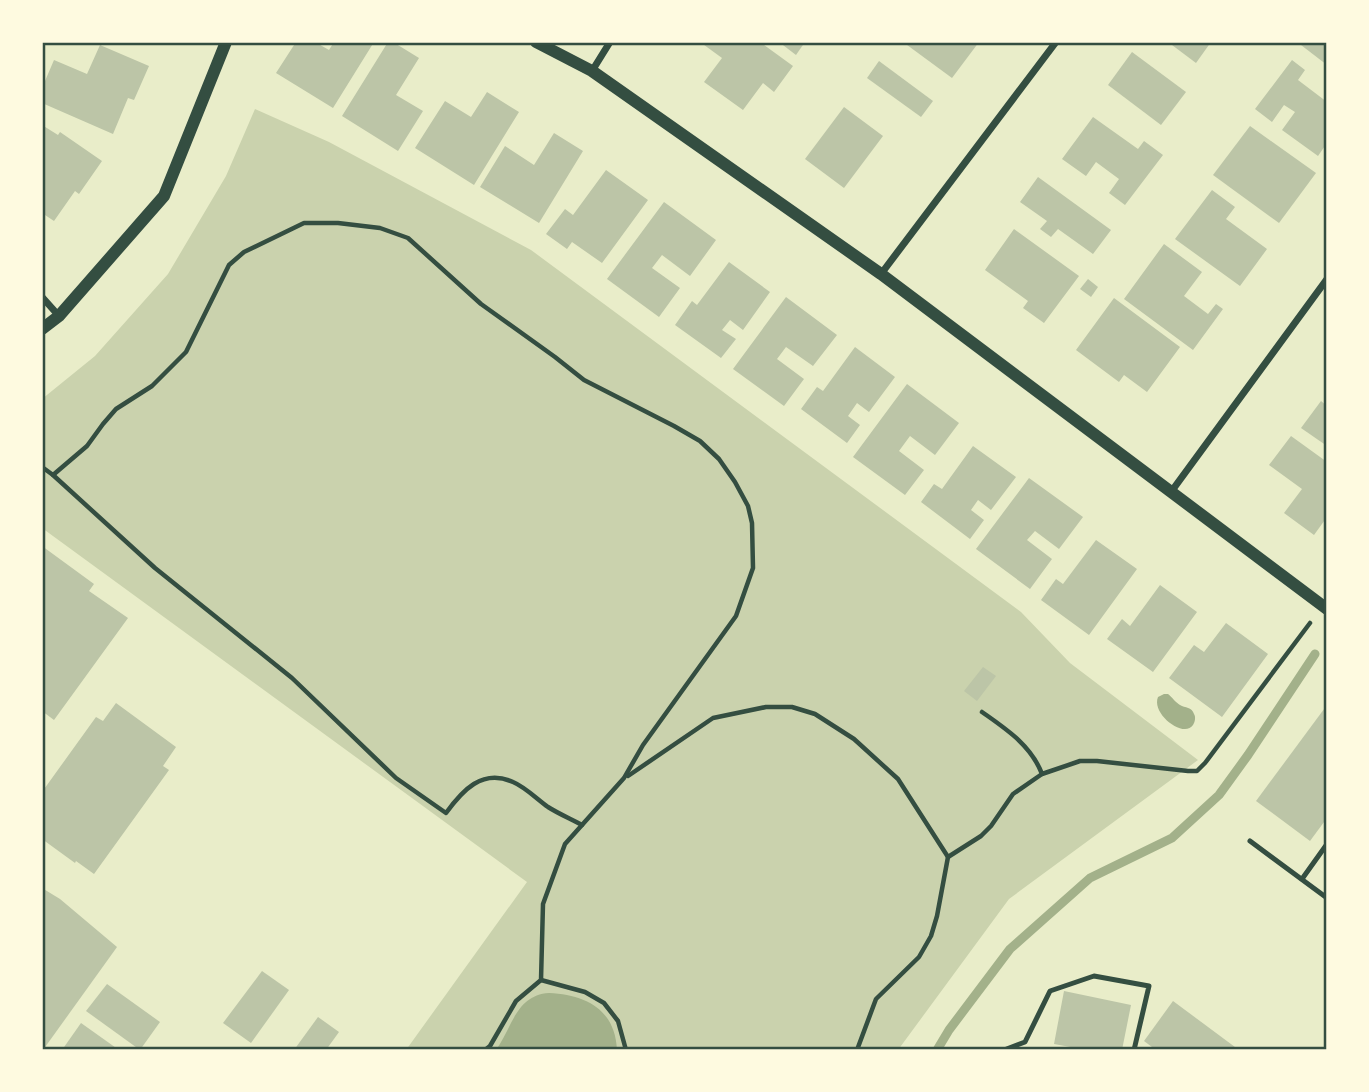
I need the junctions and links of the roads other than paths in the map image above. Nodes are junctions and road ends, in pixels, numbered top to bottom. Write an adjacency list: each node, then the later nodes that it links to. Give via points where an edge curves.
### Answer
1 (226, 42): 9 (street, via 164,196)
2 (536, 42): 5 (street)
3 (610, 42): 5 (street)
4 (1056, 42): 6 (street)
5 (592, 71): 6 (street)
6 (881, 274): 11 (street)
7 (1327, 279): 11 (street)
8 (42, 297): 9 (street)
9 (59, 316): 10 (street)
10 (42, 329)
11 (1171, 492): 12 (street)
12 (1324, 604)
13 (1250, 841): 15 (lane)
14 (1327, 844): 15 (lane)
15 (1302, 879): 16 (lane)
16 (1327, 898)
17 (1004, 1050): 18 (lane, via 1025,1042 1049,991 1094,976 1149,986)
18 (1134, 1050)

